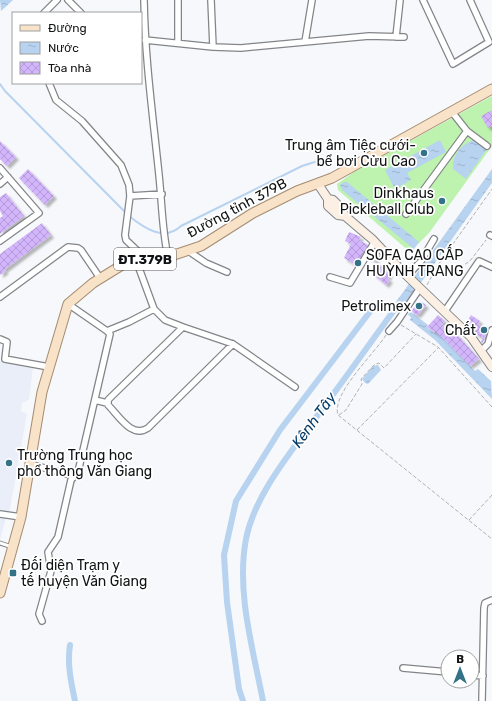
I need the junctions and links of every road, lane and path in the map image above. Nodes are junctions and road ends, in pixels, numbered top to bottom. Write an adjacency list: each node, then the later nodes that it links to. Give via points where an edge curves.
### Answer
1 (57, 0): 10 (street)
2 (68, 0): 11 (street)
3 (144, 0): 14 (street)
4 (178, 0): 16 (street)
5 (210, 0): 17 (street)
6 (312, 0): 15 (street)
7 (400, 0): 12 (street)
8 (423, 0): 9 (street, via 453,64 489,42)
9 (470, 0)
10 (47, 12)
11 (80, 12)
12 (396, 37): 13 (street); 15 (street, via 369,36)
13 (404, 37)
14 (145, 40): 16 (street); 28 (street)
15 (305, 42): 17 (street, via 241,48)
16 (178, 43): 17 (street)
17 (213, 47)
18 (49, 84): 29 (street, via 56,100 82,120 121,165 129,185)
19 (492, 89): 20 (main road, Đường tỉnh 379B / ĐT.379B)
20 (452, 112): 21 (street); 26 (main road, Đường tỉnh 379B / ĐT.379B)
21 (467, 131): 22 (street); 30 (street)
22 (487, 146)
23 (0, 168): 24 (street)
24 (8, 177): 25 (street); 33 (street, via 39,213)
25 (0, 184)
26 (318, 184): 34 (main road, via 328,198 328,206 338,215 345,216); 35 (main road, Đường tỉnh 379B / ĐT.379B, via 297,191 259,210 201,246)
27 (492, 189): 39 (path)
28 (162, 194): 29 (street); 36 (street, via 163,238)
29 (130, 198): 37 (street, via 126,240)
30 (406, 214)
31 (491, 235): 39 (path, via 470,261 453,272)
32 (434, 239): 42 (street, via 421,261)
33 (0, 242)
34 (374, 243): 42 (main road); 43 (street, via 350,283)
35 (187, 250): 36 (main road, Đường tỉnh 379B / ĐT.379B); 41 (street, via 206,263)
36 (168, 257): 37 (main road, Đường tỉnh 379B / ĐT.379B)
37 (146, 259): 38 (main road, Đường tỉnh 379B / ĐT.379B)
38 (136, 260): 44 (main road, Đường tỉnh 379B / ĐT.379B, via 127,262); 48 (street)
39 (438, 265): 45 (path, via 429,283)
40 (492, 267): 49 (street, via 479,261)
41 (227, 272)
42 (409, 274): 45 (main road)
43 (330, 277)
44 (100, 278): 46 (street, via 81,250 68,247); 47 (main road, Đường tỉnh 379B / ĐT.379B)
45 (422, 289): 49 (main road); 50 (street)
46 (0, 297)
47 (68, 304): 53 (street); 60 (main road)
48 (154, 309): 51 (street, via 165,320); 53 (street)
49 (445, 311): 59 (main road)
50 (397, 322): 54 (street); 55 (path)
51 (183, 327): 57 (street); 64 (street)
52 (492, 330): 59 (street, via 488,344)
53 (107, 331): 63 (street, via 110,334)
54 (389, 331): 66 (path, via 344,390 338,406)
55 (416, 334): 58 (path); 66 (path, via 384,368 379,363 374,365 361,379 362,384 346,410)
56 (0, 339): 60 (street, via 7,342 5,359)
57 (233, 344): 62 (street); 64 (street, via 142,432 133,431)
58 (438, 347): 65 (path); 67 (path)
59 (481, 351): 61 (main road)
60 (49, 367): 68 (main road, via 42,392)
61 (492, 367)
62 (295, 387)
63 (94, 400): 64 (street); 69 (street, via 78,472)
64 (107, 403)
65 (492, 406)
66 (338, 415): 67 (path)
67 (357, 430): 73 (path)
68 (30, 464): 69 (street); 72 (main road)
69 (74, 476): 79 (street, via 58,537 48,552 51,571 39,614)
70 (492, 495): 73 (path)
71 (0, 514): 72 (street)
72 (21, 517): 76 (main road)
73 (469, 520): 74 (path)
74 (492, 539)
75 (0, 543): 76 (lane)
76 (13, 547): 77 (main road)
77 (0, 593)
78 (492, 600): 82 (street, via 485,603)
79 (42, 621)
80 (403, 668): 81 (street)
81 (440, 671)
82 (483, 672): 83 (street); 84 (street)
83 (480, 673)
84 (482, 701)

